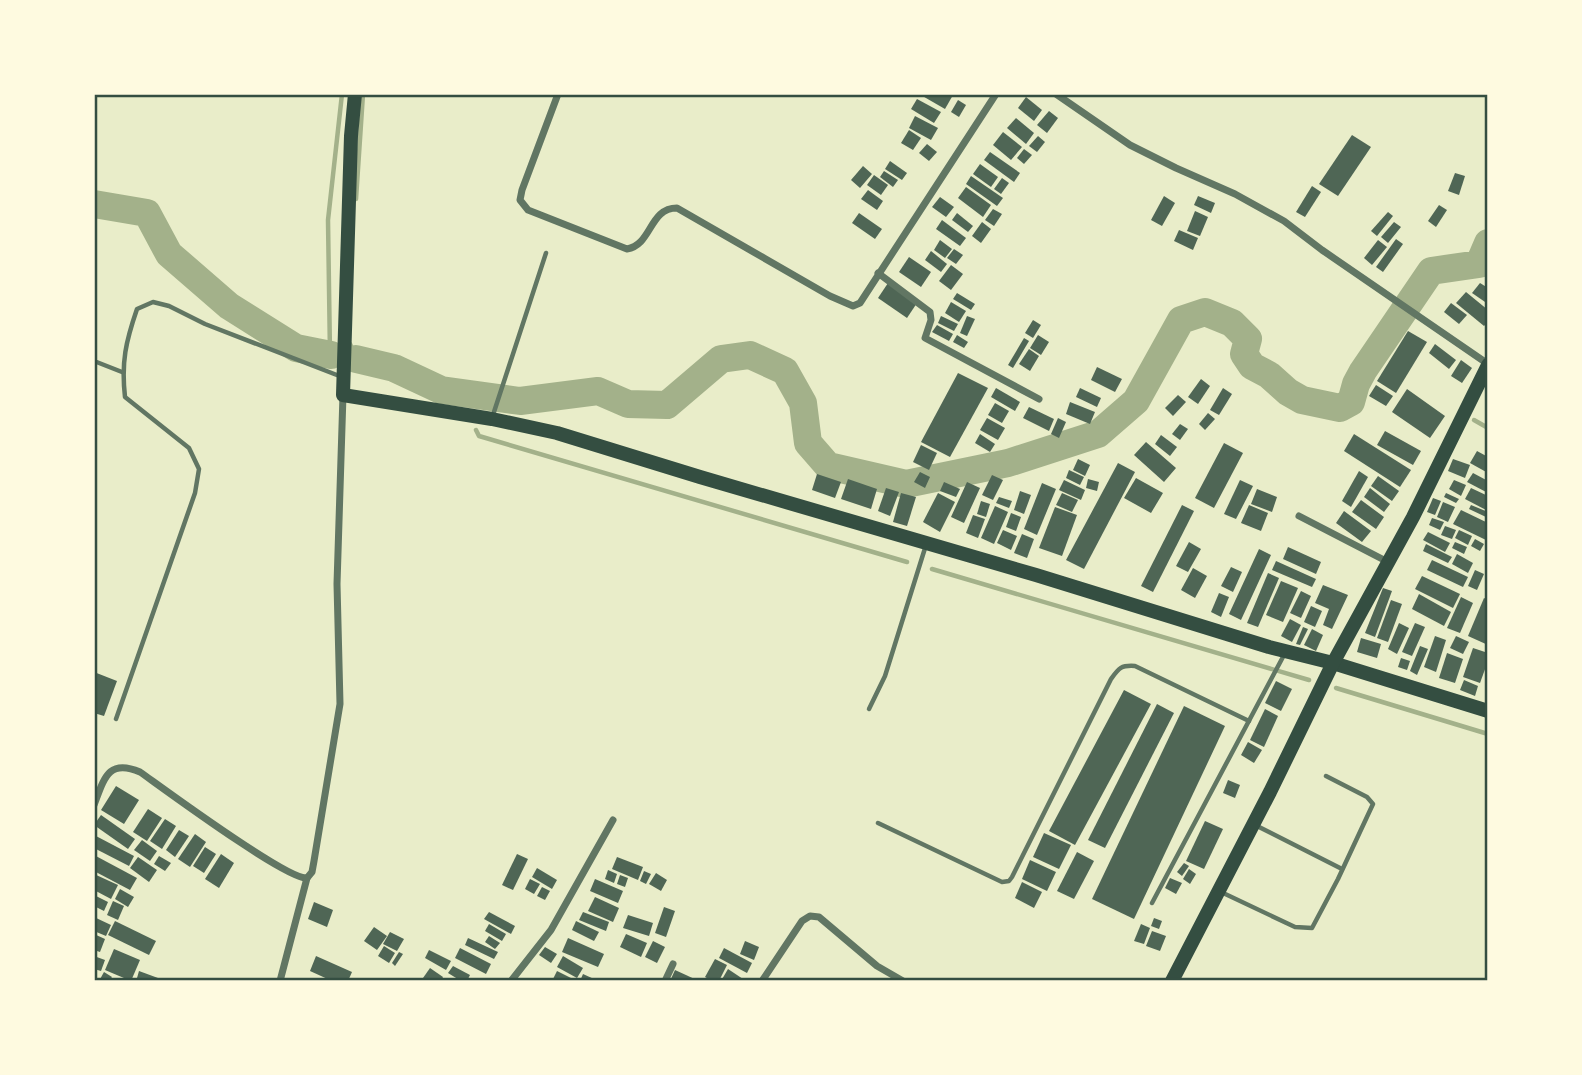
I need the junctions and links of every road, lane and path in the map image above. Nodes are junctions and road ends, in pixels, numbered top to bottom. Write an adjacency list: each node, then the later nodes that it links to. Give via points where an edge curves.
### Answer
1 (355, 94): 10 (main road)
2 (558, 94): 6 (street, via 522,190 520,200 528,211 627,249 641,242 662,212 677,208 853,306 860,303)
3 (996, 94): 6 (street)
4 (1056, 94): 8 (street, via 1130,145 1284,221)
5 (546, 253): 13 (lane)
6 (878, 273): 12 (street, via 930,312 925,338)
7 (94, 361): 9 (lane)
8 (1488, 364): 16 (main road)
9 (122, 372): 10 (lane, via 125,344 137,309 153,302); 21 (lane, via 125,397 189,448 199,469 195,493)
10 (343, 377): 11 (main road)
11 (343, 396): 13 (main road); 29 (street, via 337,584 340,704 312,872)
12 (1039, 399)
13 (494, 413): 15 (main road)
14 (1298, 516): 16 (street)
15 (926, 544): 17 (main road); 19 (lane, via 885,676)
16 (1389, 563): 18 (main road)
17 (1286, 651): 18 (main road); 22 (lane)
18 (1333, 663): 20 (main road); 27 (main road)
19 (869, 709)
20 (1488, 710)
21 (116, 719)
22 (1249, 722): 26 (lane, via 1135,666 1119,668 1006,882); 31 (lane)
23 (1326, 776): 28 (lane, via 1373,804)
24 (94, 805): 29 (street, via 107,776 116,767 127,766 295,877)
25 (613, 820): 34 (street, via 551,930)
26 (878, 823)
27 (1253, 824): 28 (lane); 30 (main road)
28 (1342, 869): 30 (lane, via 1312,928 1296,927)
29 (307, 878): 33 (street)
30 (1219, 891): 38 (main road)
31 (1152, 903)
32 (673, 964): 35 (street)
33 (280, 981)
34 (511, 981)
35 (665, 981)
36 (762, 981): 37 (street, via 810,916 818,917 877,966)
37 (903, 981)
38 (1172, 981)

